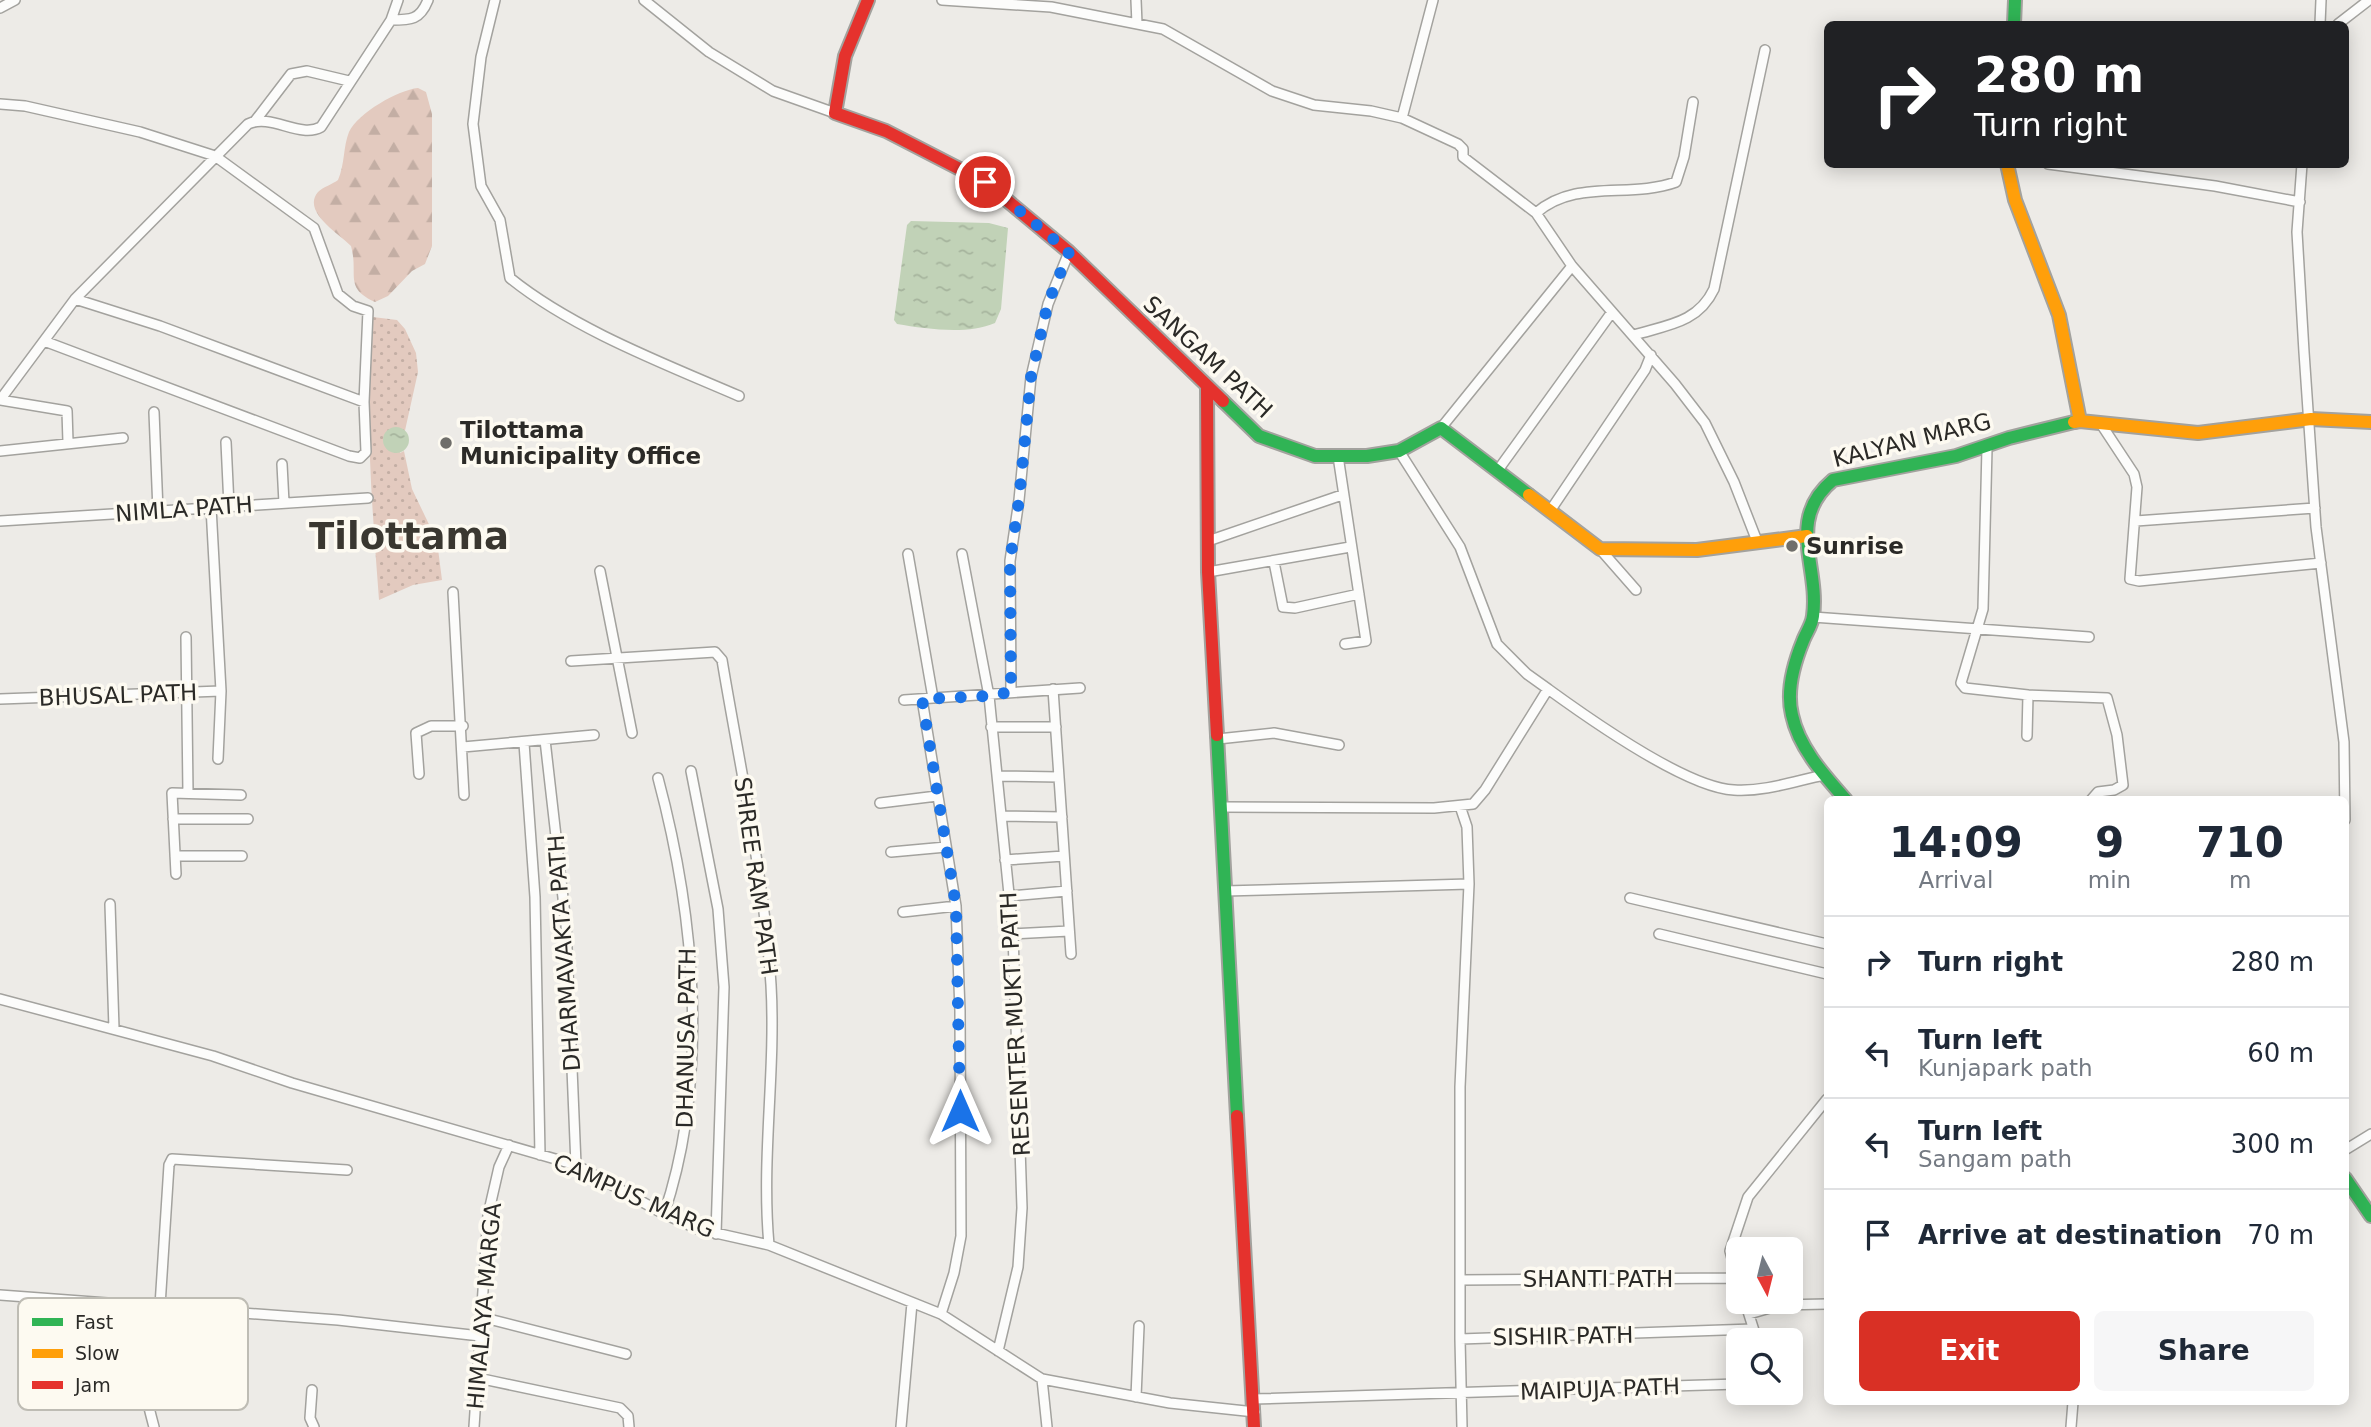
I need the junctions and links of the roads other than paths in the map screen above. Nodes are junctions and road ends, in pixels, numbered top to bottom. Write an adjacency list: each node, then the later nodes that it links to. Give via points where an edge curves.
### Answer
1 (15, 0): 13 (street)
2 (398, 0): 14 (street)
3 (428, 0): 14 (street, via 414,19)
4 (495, 0): 40 (street, via 481,57 473,124 481,186 500,220 510,278 642,355)
5 (644, 0): 23 (street, via 709,52 773,91)
6 (868, 0): 23 (street, via 845,56)
7 (942, 0): 18 (street, via 1051,7)
8 (1136, 0): 18 (street)
9 (1433, 0): 24 (street)
10 (2015, 0): 15 (street)
11 (2321, 0): 16 (street)
12 (2369, 0): 17 (street)
13 (0, 8)
14 (391, 20): 20 (street)
15 (2014, 21)
16 (2320, 21)
17 (2342, 21)
18 (1137, 24): 24 (street, via 1177,35 1272,91 1314,105)
19 (1765, 50): 36 (street, via 1714,289 1706,306 1688,318)
20 (349, 81): 25 (street, via 307,71 291,74); 25 (street, via 317,130)
21 (1693, 102): 31 (street, via 1676,182 1577,192 1558,197)
22 (0, 104): 26 (street, via 140,132)
23 (835, 113): 32 (street, SANGAM PATH, via 886,131 985,182)
24 (1402, 118): 31 (street, via 1458,144 1463,157)
25 (254, 121): 26 (street)
26 (215, 156): 34 (street); 42 (street, via 314,228 338,294 368,311)
27 (2007, 168): 45 (street, via 2021,224 2055,299)
28 (2078, 168): 30 (street)
29 (2302, 168): 30 (street)
30 (2300, 202): 44 (street, via 2297,232)
31 (1536, 213): 33 (street)
32 (1069, 252): 39 (street, SANGAM PATH); 94 (street, via 1048,303 1031,377 1010,561)
33 (1572, 265): 35 (street); 48 (street)
34 (75, 299): 37 (street); 42 (street)
35 (1612, 312): 36 (street); 57 (street)
36 (1634, 335): 38 (street)
37 (44, 341): 41 (street); 42 (street, via 360,458 366,452)
38 (1651, 355): 65 (street); 70 (street, via 1704,423)
39 (1207, 388): 55 (street, SANGAM PATH, via 1259,436 1315,456); 69 (street)
40 (739, 396)
41 (0, 400): 50 (street, via 67,411)
42 (364, 402)
43 (154, 412): 64 (street)
44 (2310, 418): 46 (street); 47 (street, via 2218,432 2181,433); 63 (street)
45 (2080, 421): 47 (street); 52 (street, KALYAN MARG)
46 (2371, 422)
47 (2101, 424): 67 (street, via 2134,474)
48 (1441, 428): 54 (street, SANGAM PATH); 57 (street)
49 (123, 438): 50 (street)
50 (68, 442): 53 (street)
51 (226, 442): 61 (street)
52 (1987, 448): 68 (street, KALYAN MARG, via 1899,470 1833,480 1819,492 1808,519); 83 (street, via 1984,600)
53 (0, 451)
54 (1399, 451): 55 (street, SANGAM PATH); 91 (street, via 1460,547 1497,644)
55 (1338, 456): 58 (street)
56 (282, 464): 60 (street)
57 (1498, 470): 65 (street)
58 (1342, 495): 69 (street); 71 (street)
59 (368, 498): 60 (street, NIMLA PATH)
60 (284, 503): 61 (street, NIMLA PATH)
61 (229, 506): 62 (street, NIMLA PATH)
62 (211, 508): 64 (street, NIMLA PATH); 92 (street, BHUSAL PATH)
63 (2315, 508): 67 (street); 76 (street)
64 (158, 511): 66 (street, NIMLA PATH)
65 (1549, 511): 72 (street)
66 (0, 521)
67 (2136, 521): 76 (street, via 2129,572 2134,580)
68 (1807, 536): 70 (street); 82 (street, KALYAN MARG)
69 (1208, 541): 78 (street)
70 (1758, 541): 72 (street, via 1696,550)
71 (1350, 547): 75 (street); 81 (street)
72 (1600, 549): 79 (street)
73 (908, 554): 97 (street)
74 (962, 554): 96 (street, RESENTER MUKTI PATH)
75 (1274, 562): 78 (street); 81 (street, via 1283,607)
76 (2321, 563): 125 (street, via 2344,742)
77 (600, 570): 87 (street)
78 (1208, 572): 107 (street)
79 (1636, 590)
80 (453, 592): 101 (street)
81 (1359, 594): 86 (street, via 1366,641)
82 (1813, 617): 83 (street); 115 (street, KALYAN MARG, via 1790,687 1792,719)
83 (1978, 628): 85 (street); 95 (street, via 1962,687)
84 (186, 637): 93 (street)
85 (2089, 637)
86 (1345, 644)
87 (617, 657): 88 (street); 104 (street); 168 (street, SHREE RAM PATH, via 715,652 722,660 762,893 771,986)
88 (571, 661)
89 (1080, 688): 90 (street)
90 (1053, 689): 94 (street); 103 (street)
91 (1548, 689): 115 (street, via 1667,765 1710,786 1753,790); 127 (street, via 1485,790 1473,804)
92 (221, 691): 93 (street, BHUSAL PATH); 112 (street)
93 (187, 692): 98 (street, BHUSAL PATH); 119 (street)
94 (1011, 692): 96 (street)
95 (2028, 695): 106 (street); 124 (street, via 2108,698 2123,785)
96 (989, 696): 97 (street); 102 (street, RESENTER MUKTI PATH)
97 (933, 698): 99 (street)
98 (0, 699)
99 (922, 699): 100 (street); 122 (street)
100 (904, 700)
101 (463, 726): 111 (street); 114 (street, via 431,726 416,733)
102 (991, 727): 103 (street); 116 (street, RESENTER MUKTI PATH)
103 (1056, 727): 117 (street)
104 (632, 733)
105 (594, 735): 108 (street)
106 (2027, 736)
107 (1219, 739): 110 (street, via 1274,733); 128 (street)
108 (545, 740): 109 (street); 161 (street, DHARMAVAKTA PATH, via 566,924)
109 (524, 743): 111 (street); 160 (street, via 535,897)
110 (1339, 745)
111 (463, 747): 121 (street)
112 (218, 759)
113 (691, 771): 166 (street, via 718,909 724,987)
114 (419, 775)
115 (1824, 775): 123 (street, KALYAN MARG)
116 (997, 776): 117 (street); 129 (street, RESENTER MUKTI PATH)
117 (1059, 777): 130 (street)
118 (658, 778): 164 (street, DHANUSA PATH, via 686,906 692,986 684,1136)
119 (188, 793): 120 (street); 131 (street, via 172,793)
120 (241, 795)
121 (464, 795)
122 (937, 796): 126 (street); 133 (street)
123 (1842, 796)
124 (2094, 796)
125 (2345, 796)
126 (880, 803)
127 (1460, 806): 128 (street); 140 (street, via 1467,827)
128 (1222, 807): 142 (street)
129 (1001, 816): 130 (street); 138 (street, RESENTER MUKTI PATH)
130 (1062, 817): 137 (street)
131 (173, 819): 132 (street); 135 (street)
132 (248, 819)
133 (946, 847): 134 (street); 146 (street)
134 (891, 852)
135 (175, 856): 136 (street); 139 (street)
136 (242, 856)
137 (1064, 856): 138 (street); 141 (street)
138 (1005, 860): 143 (street, RESENTER MUKTI PATH)
139 (176, 874)
140 (1469, 884): 142 (street); 170 (street, via 1460,1087)
141 (1066, 891): 143 (street); 148 (street)
142 (1225, 891): 195 (street)
143 (1011, 896): 149 (street, RESENTER MUKTI PATH)
144 (1630, 898): 151 (street)
145 (110, 904): 155 (street)
146 (956, 906): 147 (street); 178 (street, via 961,1236)
147 (903, 912)
148 (1069, 931): 149 (street); 152 (street)
149 (1013, 934): 186 (street, RESENTER MUKTI PATH, via 1022,1208 1018,1267)
150 (1658, 934): 153 (street)
151 (1824, 943)
152 (1071, 954)
153 (1824, 973)
154 (0, 999): 155 (street, CAMPUS MARG)
155 (114, 1029): 158 (street, CAMPUS MARG)
156 (1824, 1102): 167 (street, via 1748,1198)
157 (2371, 1135): 159 (street)
158 (509, 1145): 160 (street, CAMPUS MARG); 180 (street, HIMALAYA MARGA, via 488,1215)
159 (2349, 1148)
160 (540, 1156): 161 (street, CAMPUS MARG)
161 (576, 1165): 164 (street, CAMPUS MARG)
162 (347, 1170): 173 (street, via 172,1159)
163 (2349, 1184): 165 (street)
164 (664, 1214): 166 (street, CAMPUS MARG)
165 (2371, 1216)
166 (716, 1234): 168 (street, CAMPUS MARG)
167 (1735, 1237)
168 (769, 1245): 174 (street, CAMPUS MARG)
169 (1726, 1279): 170 (street, SHANTI PATH)
170 (1460, 1280): 185 (street)
171 (0, 1295): 172 (street)
172 (43, 1298)
173 (158, 1298)
174 (912, 1303): 178 (street, CAMPUS MARG); 201 (street)
175 (1824, 1304): 176 (street)
176 (1803, 1305)
177 (248, 1313): 184 (street)
178 (941, 1314): 186 (street, CAMPUS MARG)
179 (1749, 1314): 182 (street)
180 (481, 1317): 184 (street, HIMALAYA MARGA); 187 (street)
181 (1139, 1326): 193 (street)
182 (1753, 1328)
183 (1726, 1330): 185 (street, SISHIR PATH)
184 (480, 1336): 188 (street, HIMALAYA MARGA)
185 (1460, 1339): 192 (street, SISHIR PATH)
186 (998, 1351): 189 (street, CAMPUS MARG)
187 (626, 1354)
188 (478, 1378): 199 (street, HIMALAYA MARGA); 200 (street, via 620,1408 628,1416)
189 (1042, 1379): 193 (street, CAMPUS MARG); 202 (street)
190 (1726, 1384): 192 (street, MAIPUJA PATH)
191 (312, 1390): 198 (street, via 310,1418)
192 (1461, 1394): 195 (street, MAIPUJA PATH); 204 (street, SISHIR PATH)
193 (1136, 1397): 195 (street, CAMPUS MARG)
194 (2073, 1405): 205 (street)
195 (1254, 1406): 203 (street)
196 (149, 1410): 197 (street)
197 (154, 1427)
198 (314, 1427)
199 (474, 1427)
200 (629, 1427)
201 (901, 1427)
202 (1047, 1427)
203 (1254, 1427)
204 (1462, 1427)
205 (2071, 1427)

